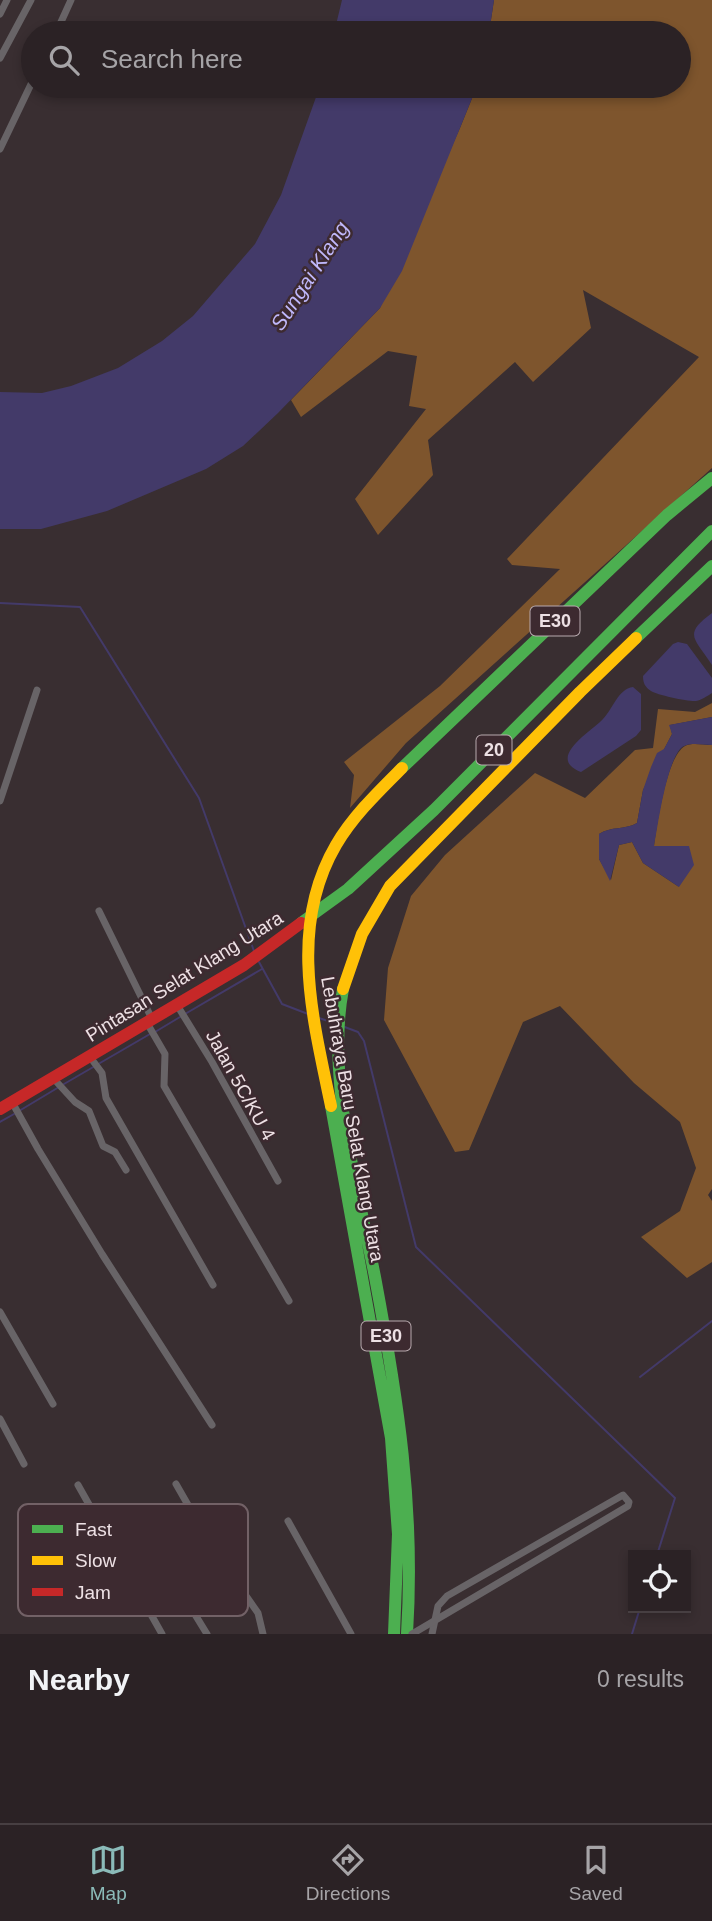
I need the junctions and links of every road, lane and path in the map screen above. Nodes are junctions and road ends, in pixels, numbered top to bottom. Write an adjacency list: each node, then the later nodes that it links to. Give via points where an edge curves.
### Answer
1 (7, 0): 4 (street)
2 (31, 0): 6 (street)
3 (71, 0): 5 (street)
4 (0, 14)
5 (61, 21)
6 (0, 58)
7 (24, 98): 8 (street)
8 (0, 149)
9 (712, 478): 42 (highway, Lebuhraya Baru Selat Klang Utara / E30, bridge, via 667,515 362,809 335,846 312,898 306,968 391,1438 398,1534)
10 (710, 533): 15 (highway, Pintasan Selat Klang Utara / 20, via 348,889 244,965)
11 (712, 566): 43 (highway, Lebuhraya Baru Selat Klang Utara / E30, via 580,692 390,886 369,915 348,968 338,1020 341,1095 403,1434 411,1531)
12 (37, 690): 13 (street)
13 (0, 801)
14 (99, 911): 16 (street)
15 (177, 1005): 16 (highway, Pintasan Selat Klang Utara / 20); 22 (street, Jalan 5C/KU 4)
16 (150, 1023): 17 (highway, Pintasan Selat Klang Utara / 20); 24 (street, via 164,1054 164,1086)
17 (92, 1059): 18 (highway, Pintasan Selat Klang Utara / 20); 23 (street, via 100,1069 106,1098)
18 (56, 1081): 19 (highway, Pintasan Selat Klang Utara / 20); 21 (street, via 89,1111 103,1146 115,1152)
19 (14, 1104): 20 (highway, Pintasan Selat Klang Utara / 20); 28 (street, via 102,1254)
20 (0, 1109)
21 (126, 1170)
22 (278, 1181)
23 (213, 1285)
24 (289, 1301)
25 (0, 1312): 26 (street)
26 (53, 1404)
27 (0, 1419): 29 (street)
28 (212, 1425)
29 (24, 1464)
30 (176, 1484): 33 (street)
31 (78, 1485): 32 (street)
32 (89, 1504)
33 (188, 1504)
34 (288, 1521): 41 (street)
35 (248, 1599): 40 (street, via 258,1613)
36 (152, 1616): 38 (street)
37 (196, 1616): 39 (street)
38 (162, 1634)
39 (207, 1634)
40 (263, 1634)
41 (351, 1634)
42 (394, 1634)
43 (409, 1634): 44 (street, bridge, via 517,1572 628,1506 625,1496 447,1596 438,1606)
44 (432, 1634)

